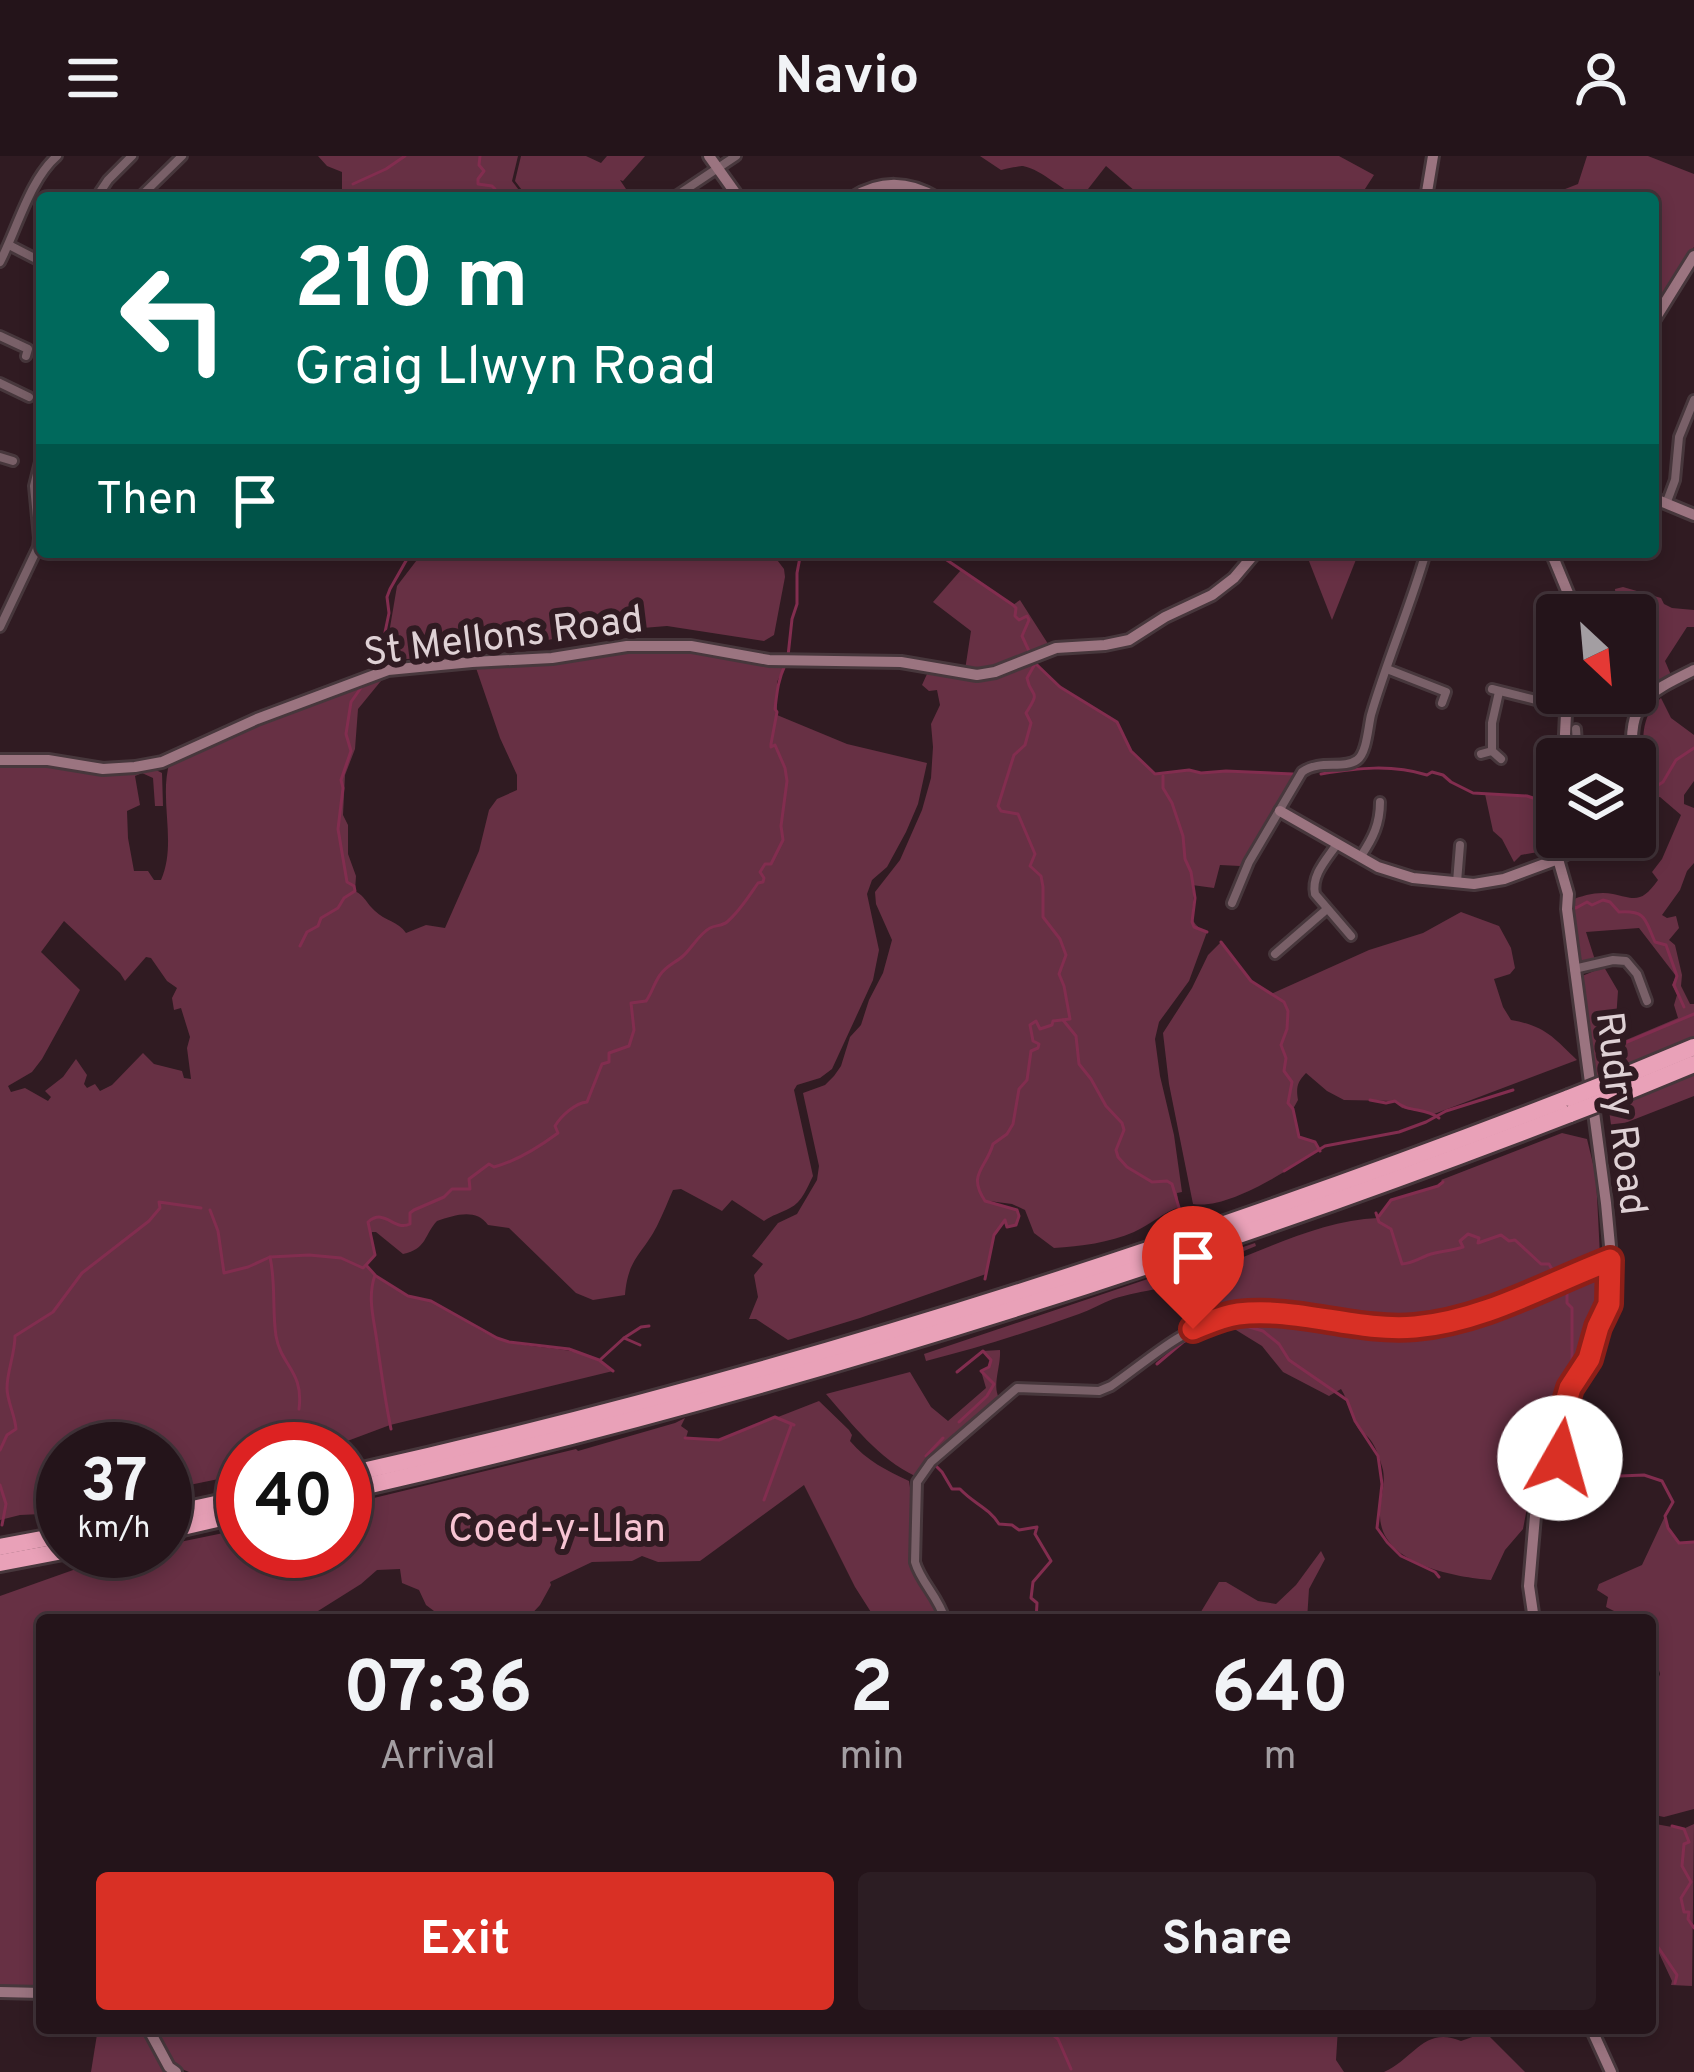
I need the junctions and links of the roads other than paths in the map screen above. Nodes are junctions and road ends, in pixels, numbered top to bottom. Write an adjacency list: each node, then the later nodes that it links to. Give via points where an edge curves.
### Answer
1 (57, 156): 14 (street, via 38,176)
2 (182, 156): 8 (street)
3 (736, 156): 6 (street)
4 (1433, 156): 13 (street)
5 (125, 158): 7 (street)
6 (713, 162): 9 (street); 10 (street)
7 (100, 192)
8 (146, 192)
9 (680, 192)
10 (735, 192)
11 (864, 192): 12 (street, via 898,184)
12 (927, 192)
13 (1427, 192)
14 (9, 245): 16 (street); 17 (street)
15 (1694, 256): 18 (street)
16 (36, 261)
17 (0, 262)
18 (1659, 312)
19 (0, 336): 20 (street, via 28,349)
20 (26, 356)
21 (0, 383): 22 (street)
22 (29, 397)
23 (1694, 400): 25 (street)
24 (1659, 501): 25 (street)
25 (1666, 504): 26 (street)
26 (1694, 515)
27 (36, 551): 32 (street)
28 (1251, 558): 44 (street, St Mellons Road, via 1212,595 1129,640 1056,648 977,676 901,662 769,660 667,644 601,649 388,670 135,767)
29 (1424, 558): 33 (street)
30 (1553, 558): 31 (street)
31 (1568, 594)
32 (0, 627)
33 (1387, 669): 36 (street); 47 (street, via 1362,754 1352,763 1307,768)
34 (1694, 670): 41 (street, via 1643,700)
35 (1450, 682): 36 (street)
36 (1446, 692): 38 (street)
37 (1536, 700): 42 (street, via 1496,690)
38 (1442, 704)
39 (1576, 729): 40 (street)
40 (1577, 738)
41 (1631, 738)
42 (1492, 751): 43 (street); 45 (street)
43 (1481, 754)
44 (0, 760)
45 (1501, 760)
46 (1380, 802): 50 (street)
47 (1280, 811): 48 (street); 53 (street)
48 (1338, 842): 50 (street); 54 (street, via 1313,883)
49 (1460, 845): 52 (street)
50 (1361, 856): 52 (street, via 1395,874)
51 (1558, 859): 52 (street, via 1504,879); 57 (street, Rudry Road)
52 (1457, 883)
53 (1232, 904)
54 (1327, 909): 55 (street); 56 (street)
55 (1351, 936)
56 (1275, 955)
57 (1574, 969): 58 (street, via 1626,961); 63 (street, Rudry Road)
58 (1647, 1001)
59 (1694, 1047): 61 (highway)
60 (1694, 1064): 61 (highway)
61 (1616, 1088): 62 (highway, bridge)
62 (1569, 1106): 64 (highway, via 878,1335); 65 (highway, via 1285,1220 1000,1315)
63 (1610, 1260): 70 (street, via 1415,1327 1238,1314 1193,1329 1100,1391 1018,1388 917,1482 915,1562); 71 (street, Rudry Road, via 1609,1304 1570,1388 1560,1458 1535,1516)
64 (372, 1468)
65 (372, 1484)
66 (36, 1540): 67 (highway)
67 (0, 1547)
68 (36, 1556): 69 (highway)
69 (0, 1563)
70 (943, 1614)
71 (1533, 1614)
72 (0, 1992): 73 (street)
73 (36, 1993)
74 (151, 2034): 76 (street)
75 (1595, 2034): 77 (street)
76 (176, 2072)
77 (1611, 2072)

